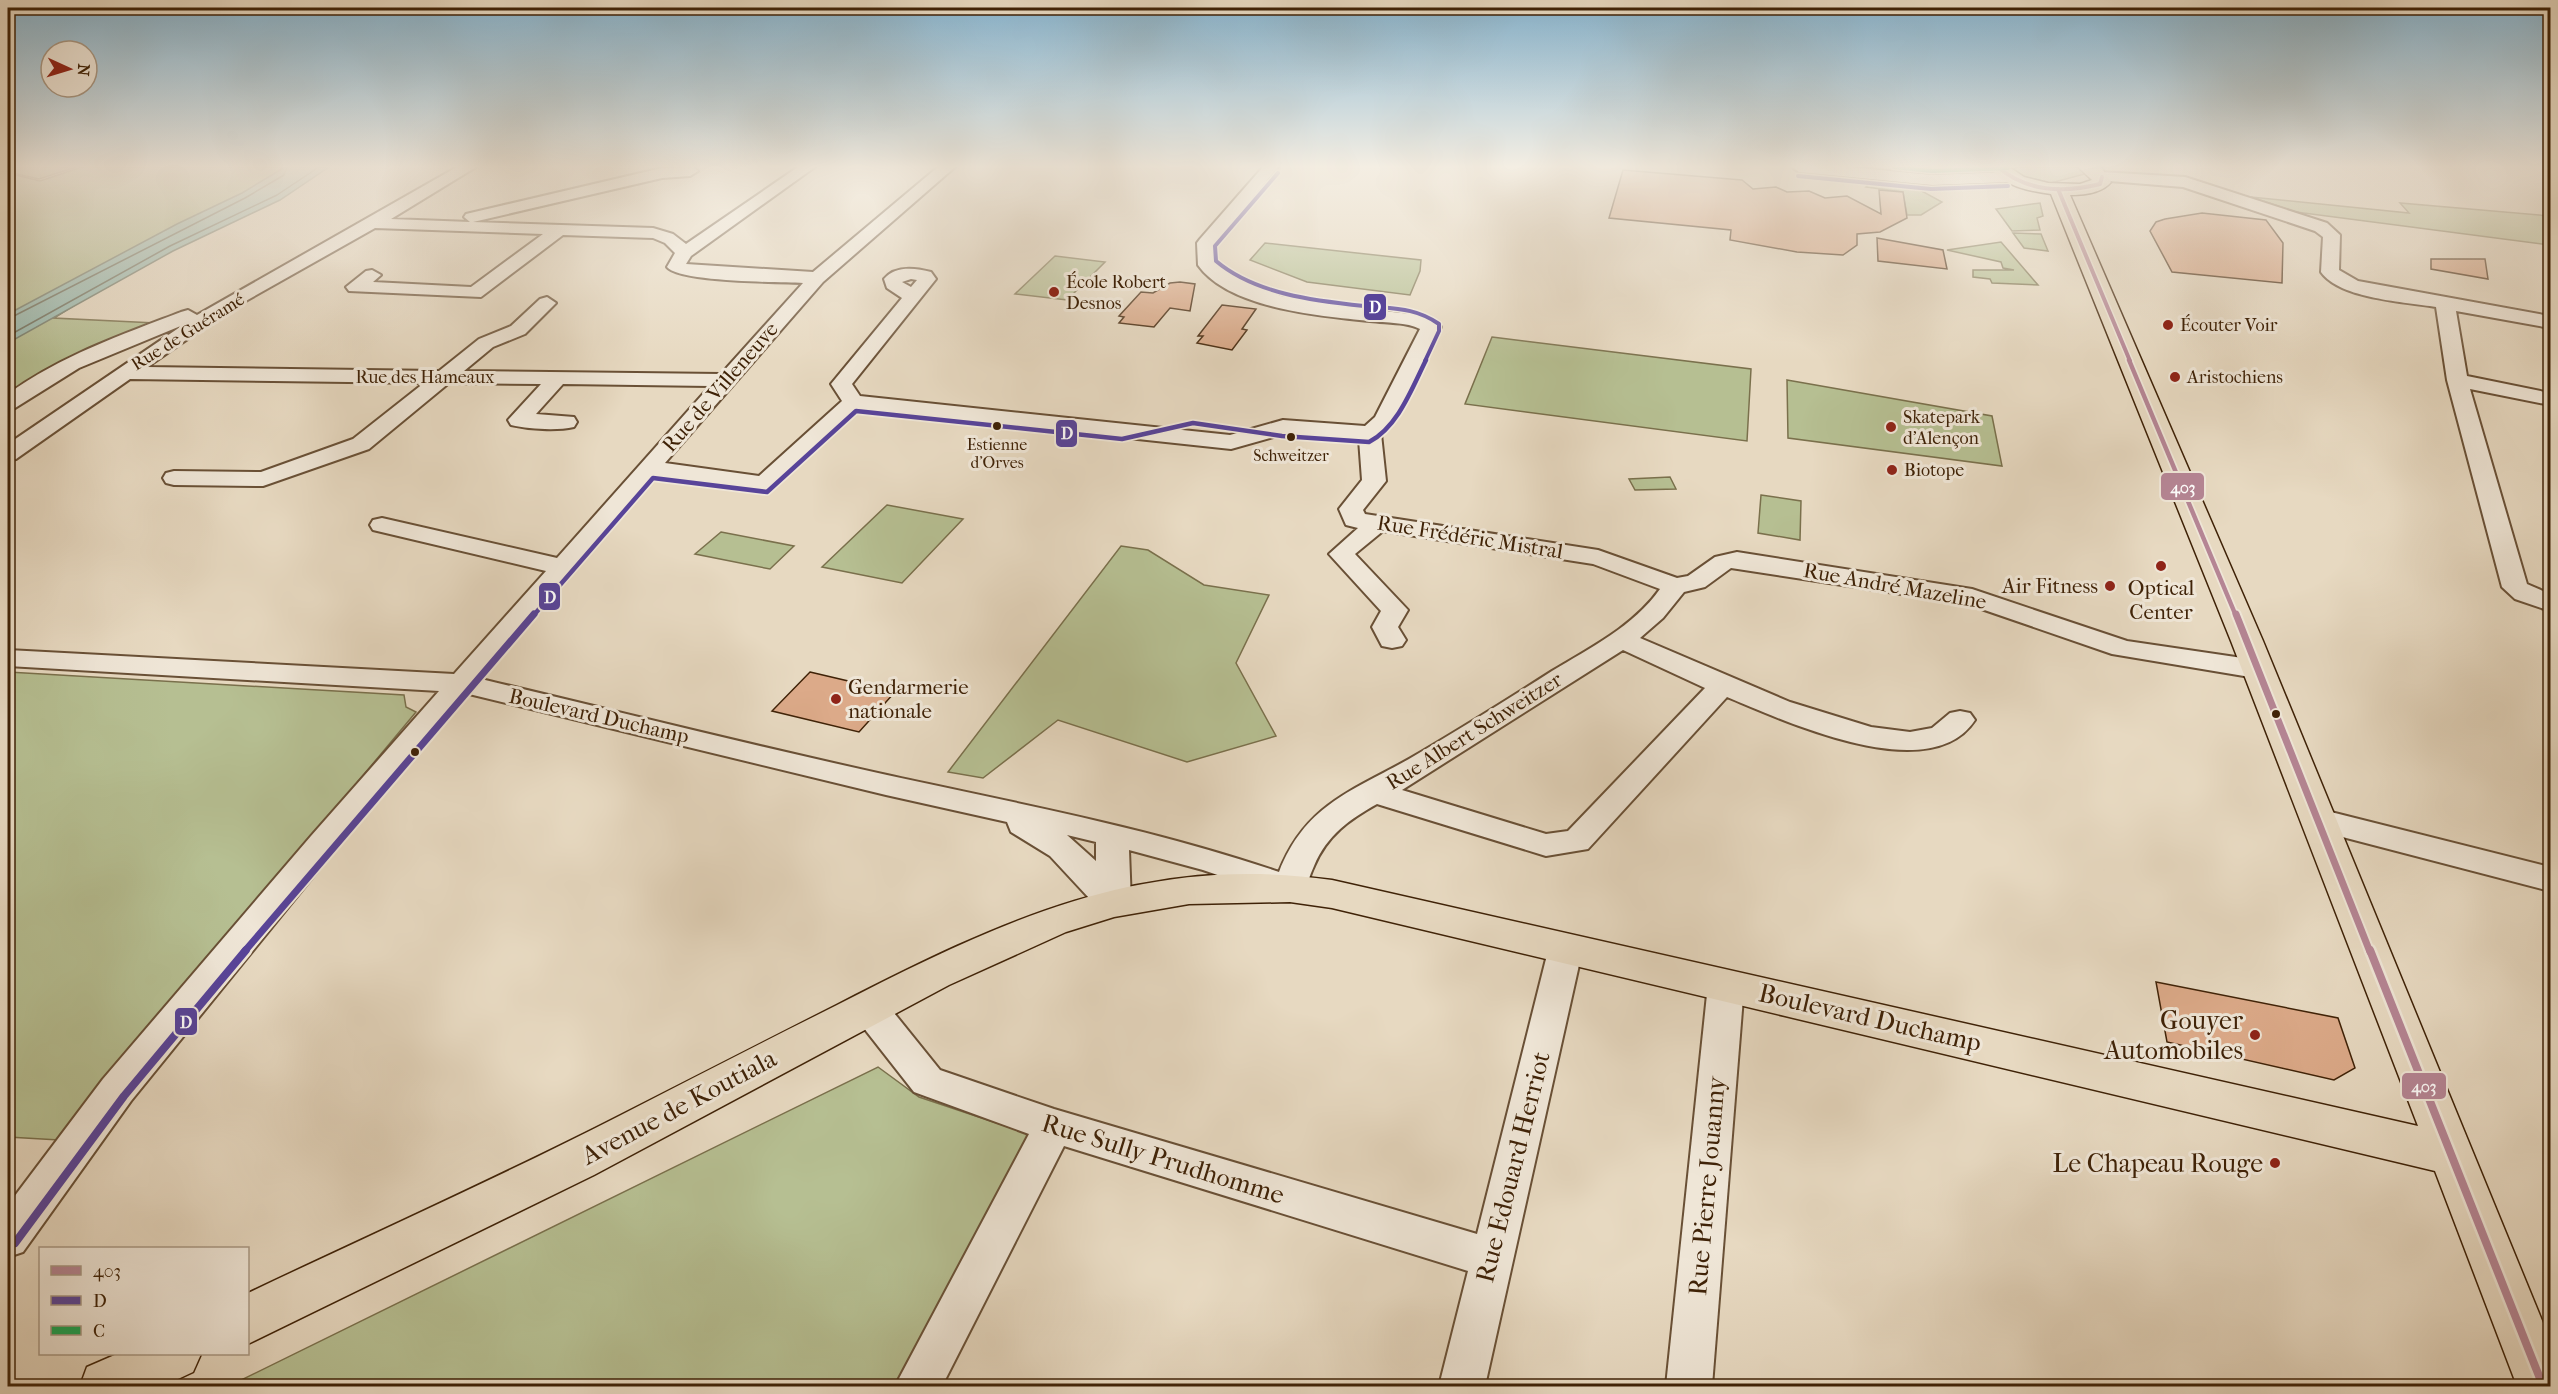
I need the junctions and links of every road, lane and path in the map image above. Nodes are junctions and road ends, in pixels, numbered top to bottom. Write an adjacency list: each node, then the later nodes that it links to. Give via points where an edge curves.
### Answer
1 (355, 232): 17 (street, Rue de Guéramé)
2 (556, 232): 12 (street, via 475,293 355,287)
3 (623, 232): 10 (street)
4 (702, 232): 10 (street)
5 (716, 232): 11 (street)
6 (871, 232): 13 (street, Rue de Villeneuve)
7 (1215, 232): 28 (street, via 1206,243 1207,265 1219,279 1266,299 1431,327 1384,420)
8 (2076, 232): 40 (main road)
9 (2329, 232): 16 (street, via 2330,272 2337,280)
10 (668, 236): 11 (street)
11 (684, 253): 13 (street, via 676,267 693,272)
12 (372, 275)
13 (817, 278): 22 (street, Rue de Villeneuve)
14 (913, 297): 25 (street, via 842,384)
15 (548, 303): 20 (street, via 518,330 486,343)
16 (2445, 303): 18 (street); 23 (street)
17 (221, 307): 19 (street, Rue de Guéramé); 26 (street, via 107,347 33,382)
18 (2550, 322)
19 (123, 373): 20 (street, Rue des Hameaux); 29 (street, Rue de Guéramé)
20 (442, 377): 21 (street, Rue des Hameaux); 31 (street, via 361,444 263,479)
21 (558, 378): 22 (street, Rue des Hameaux); 27 (street, via 519,420)
22 (726, 380): 30 (street, Rue de Villeneuve)
23 (2457, 380): 24 (street); 36 (street, via 2515,587)
24 (2550, 399)
25 (853, 402): 28 (street, via 1231,442 1283,427); 30 (street, via 764,484)
26 (8, 404)
27 (566, 422)
28 (1370, 433): 32 (street, Rue Frédéric Mistral, via 1374,481 1351,509 1355,520)
29 (8, 454)
30 (649, 468): 34 (street, Rue de Villeneuve)
31 (174, 478)
32 (1378, 523): 35 (street, Rue Frédéric Mistral, via 1598,557); 38 (street, via 1341,554 1395,610 1385,627)
33 (382, 525): 34 (street)
34 (562, 567): 41 (street, Rue de Villeneuve)
35 (1675, 586): 37 (street, Rue Albert Schweitzer, via 1666,602); 40 (street, Rue André Mazeline, via 1696,582 1724,562 1737,560 1972,597 2122,648)
36 (2550, 603)
37 (1620, 639): 42 (street); 44 (street, Rue Albert Schweitzer, via 1478,732)
38 (1392, 640)
39 (8, 658): 41 (street, Boulevard Duchamp)
40 (2256, 669): 46 (main road)
41 (461, 683): 45 (street, Boulevard Duchamp); 56 (street, Rue de Villeneuve, via 117,1090)
42 (1724, 684): 43 (street, via 1820,724 1865,737 1908,742 1940,737); 44 (street, via 1577,841 1546,845)
43 (1960, 720)
44 (1374, 792): 49 (street, Rue Albert Schweitzer, via 1336,813 1320,828 1295,868)
45 (968, 803): 47 (street, Boulevard Duchamp); 50 (street, Boulevard Duchamp, via 1055,841 1081,863)
46 (2319, 820): 48 (street); 55 (main road)
47 (1112, 834): 49 (street, Boulevard Duchamp); 50 (street)
48 (2550, 879)
49 (1290, 888): 50 (main road, Boulevard Duchamp, via 1189,890); 51 (main road, Boulevard Duchamp, via 1332,894)
50 (1114, 903): 53 (main road, Avenue de Koutiala, via 1053,921)
51 (1566, 948): 52 (main road, Boulevard Duchamp); 57 (street, Rue Edouard Herriot)
52 (1726, 985): 55 (main road, Boulevard Duchamp); 63 (street, Rue Pierre Jouanny)
53 (869, 1008): 54 (street, Rue Sully Prudhomme, via 927,1081); 58 (main road, Avenue de Koutiala, via 578,1160)
54 (1053, 1126): 57 (street, Rue Sully Prudhomme); 61 (street)
55 (2449, 1154): 64 (main road)
56 (8, 1238)
57 (1490, 1258): 62 (street, Rue Edouard Herriot)
58 (249, 1319)
59 (171, 1355): 60 (main road)
60 (106, 1386)
61 (918, 1386)
62 (1462, 1386)
63 (1689, 1386)
64 (2543, 1386)

